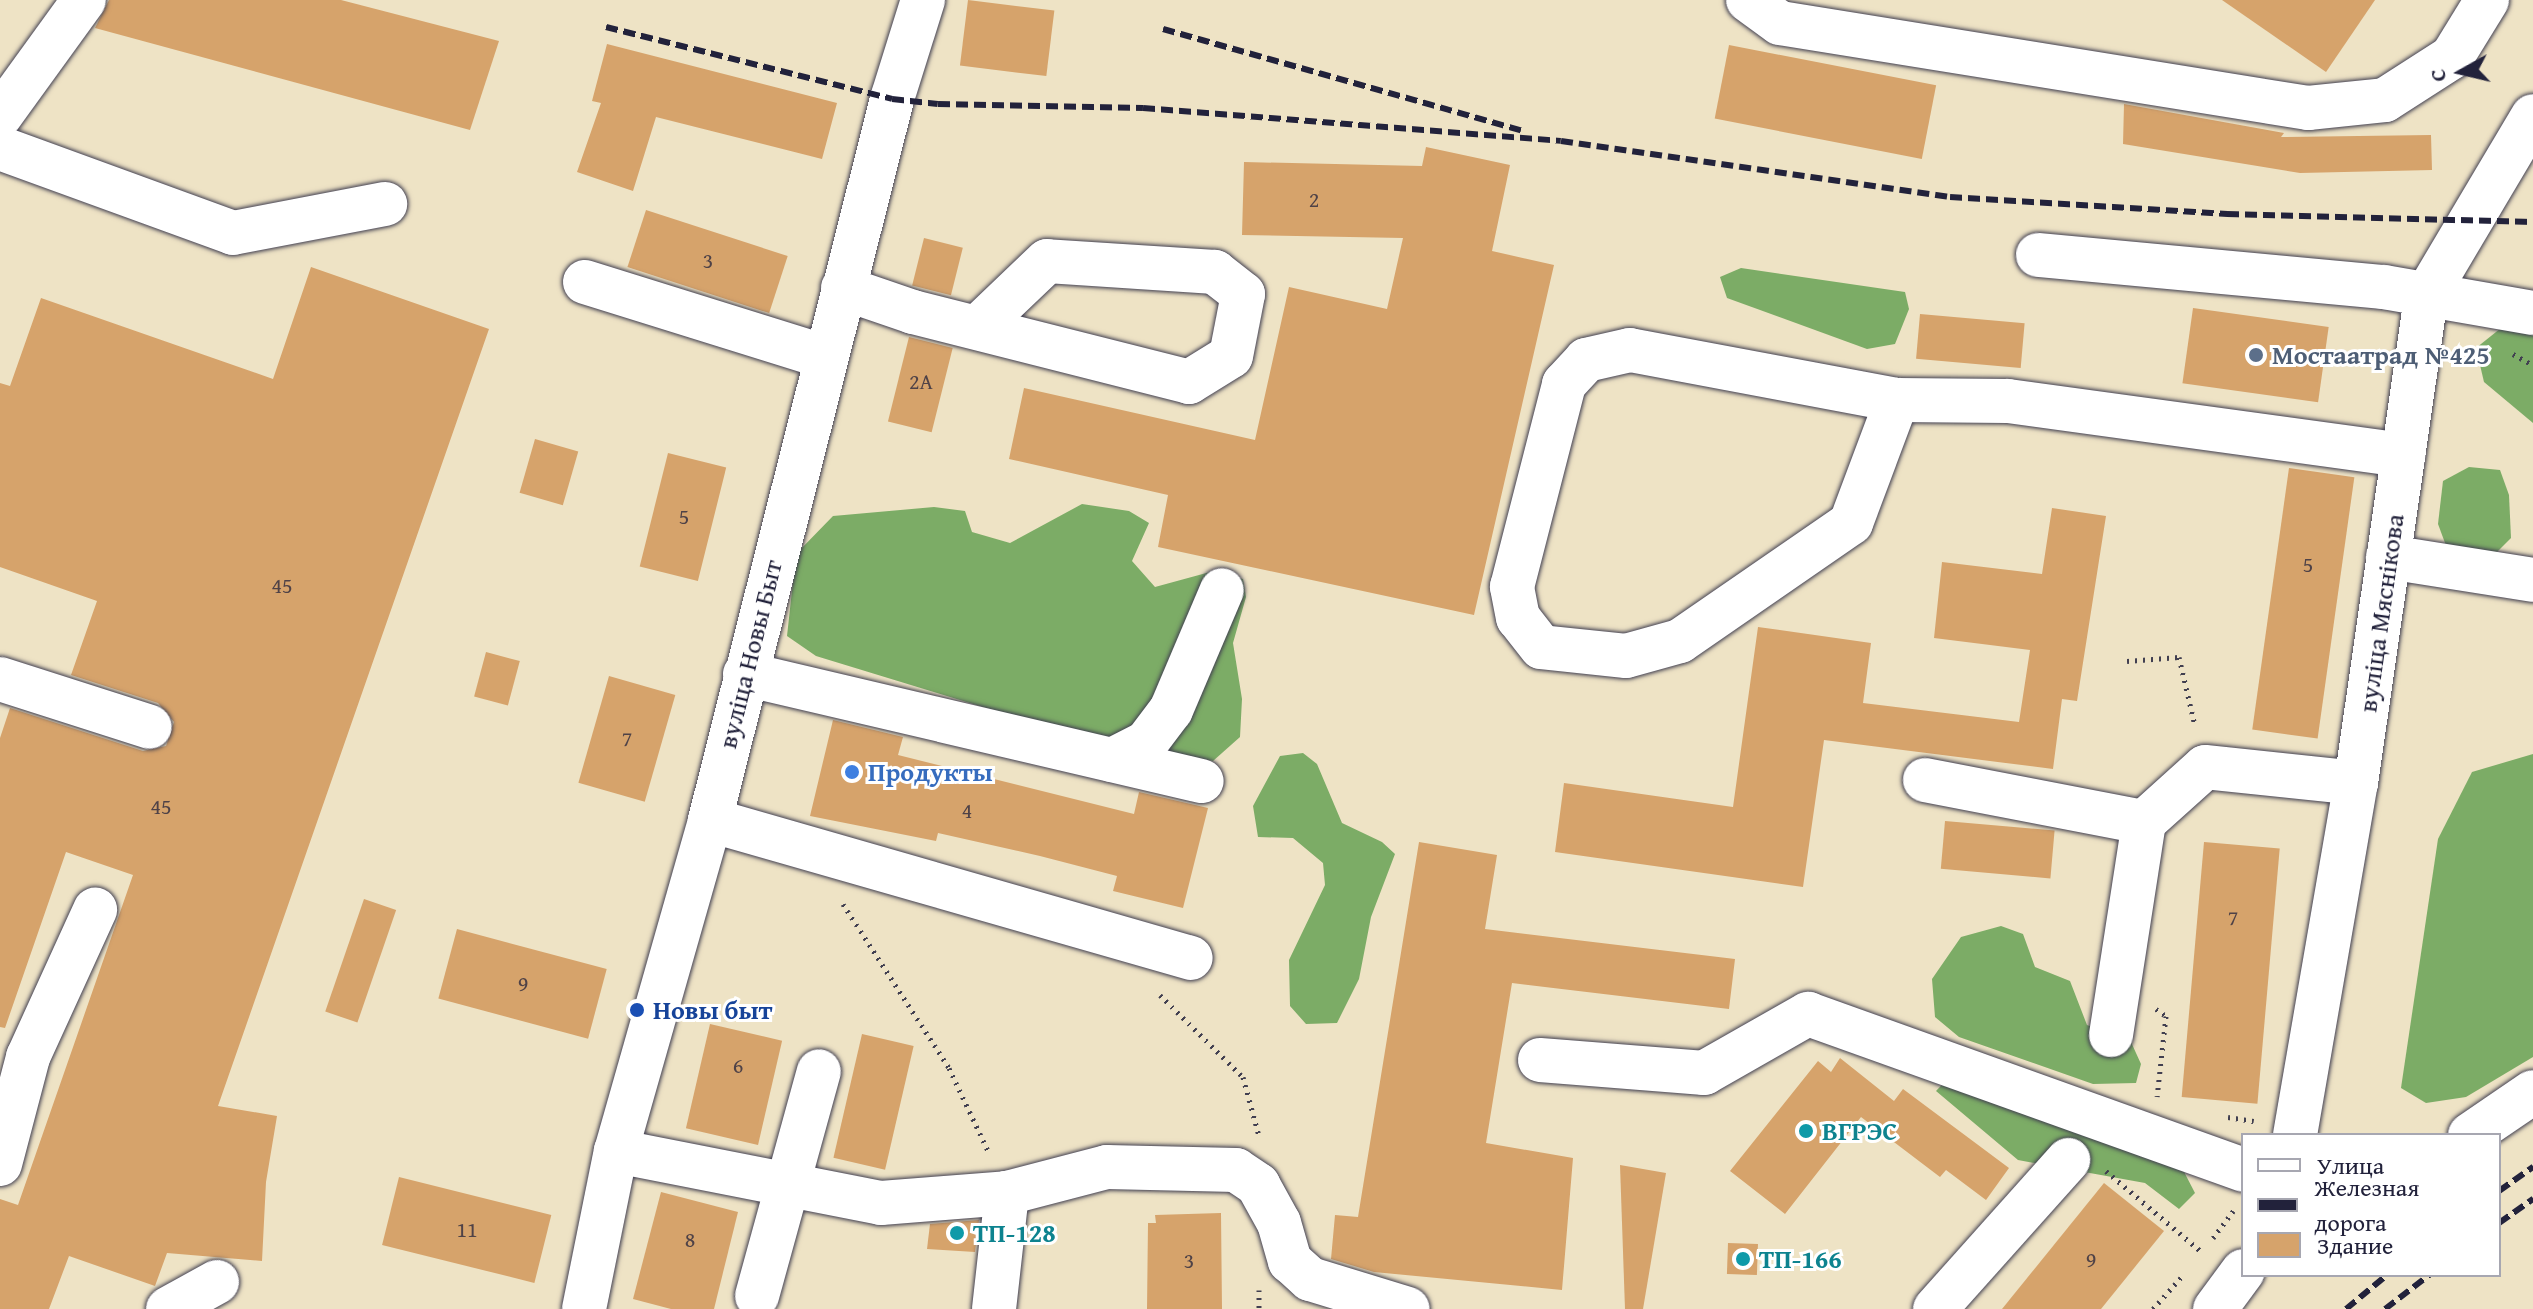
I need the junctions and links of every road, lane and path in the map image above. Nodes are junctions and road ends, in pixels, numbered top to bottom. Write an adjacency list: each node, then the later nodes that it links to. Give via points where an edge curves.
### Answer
1 (84, 0): 5 (street)
2 (923, 0): 11 (street, вуліца Новы Быт)
3 (1748, 0): 4 (street, via 1780,23 2308,108 2385,100 2452,57)
4 (2487, 0)
5 (0, 116)
6 (2533, 116): 12 (street, вуліца Мяснікова)
7 (0, 148): 8 (street, via 233,233)
8 (385, 204)
9 (2038, 255): 12 (street, via 2384,287)
10 (585, 282): 15 (street)
11 (843, 288): 14 (street); 15 (street, вуліца Новы Быт)
12 (2426, 296): 13 (street); 17 (street, вуліца Мяснікова)
13 (2533, 313)
14 (979, 326): 14 (street, via 1189,382 1231,356 1243,294 1215,272 1047,261)
15 (826, 357): 22 (street, вуліца Новы Быт)
16 (1897, 400): 16 (street, via 1630,350 1586,360 1564,384 1560,399 1512,587 1518,618 1541,647 1626,656 1680,641 1851,523); 17 (street, via 2008,401)
17 (2403, 455): 18 (street, вуліца Мяснікова)
18 (2388, 557): 19 (street); 29 (street, вуліца Мяснікова)
19 (2533, 580)
20 (1222, 590): 25 (street, via 1171,710 1146,743)
21 (2127, 661): 26 (path, via 2179,657)
22 (745, 674): 25 (street); 30 (street, вуліца Новы Быт)
23 (0, 679): 24 (street)
24 (150, 727)
25 (1112, 760): 28 (street)
26 (2205, 767): 29 (street); 31 (street)
27 (1925, 780): 31 (street)
28 (1202, 781)
29 (2356, 783): 44 (street, вуліца Мяснікова)
30 (710, 820): 34 (street); 46 (street, вуліца Новы Быт)
31 (2144, 822): 36 (street)
32 (841, 902): 52 (path, via 949,1068)
33 (95, 910): 38 (street)
34 (1191, 958)
35 (1147, 984): 51 (path, via 1243,1077 1259,1125)
36 (2118, 985): 37 (street); 42 (path, via 2166,1016 2157,1098)
37 (2111, 1035)
38 (14, 1052): 48 (street)
39 (1540, 1060): 49 (street, via 1704,1073 1808,1014)
40 (819, 1071): 50 (street)
41 (2533, 1092): 45 (street)
42 (2164, 1107)
43 (2223, 1116): 44 (path)
44 (2281, 1129)
45 (2473, 1133)
46 (616, 1151): 50 (street); 58 (street, вуліца Новы Быт)
47 (2068, 1160): 53 (path, via 2104,1169); 61 (street)
48 (0, 1164)
49 (2241, 1169)
50 (791, 1185): 52 (street, via 881,1203); 56 (street)
51 (1258, 1185): 52 (street, via 1236,1170 1107,1167); 60 (street, via 1279,1223 1290,1261 1310,1279)
52 (1007, 1193): 59 (street)
53 (2203, 1253)
54 (2241, 1274): 62 (street)
55 (217, 1282): 57 (street)
56 (757, 1296)
57 (168, 1309)
58 (584, 1309)
59 (994, 1309)
60 (1408, 1309)
61 (1935, 1309)
62 (2215, 1309)

